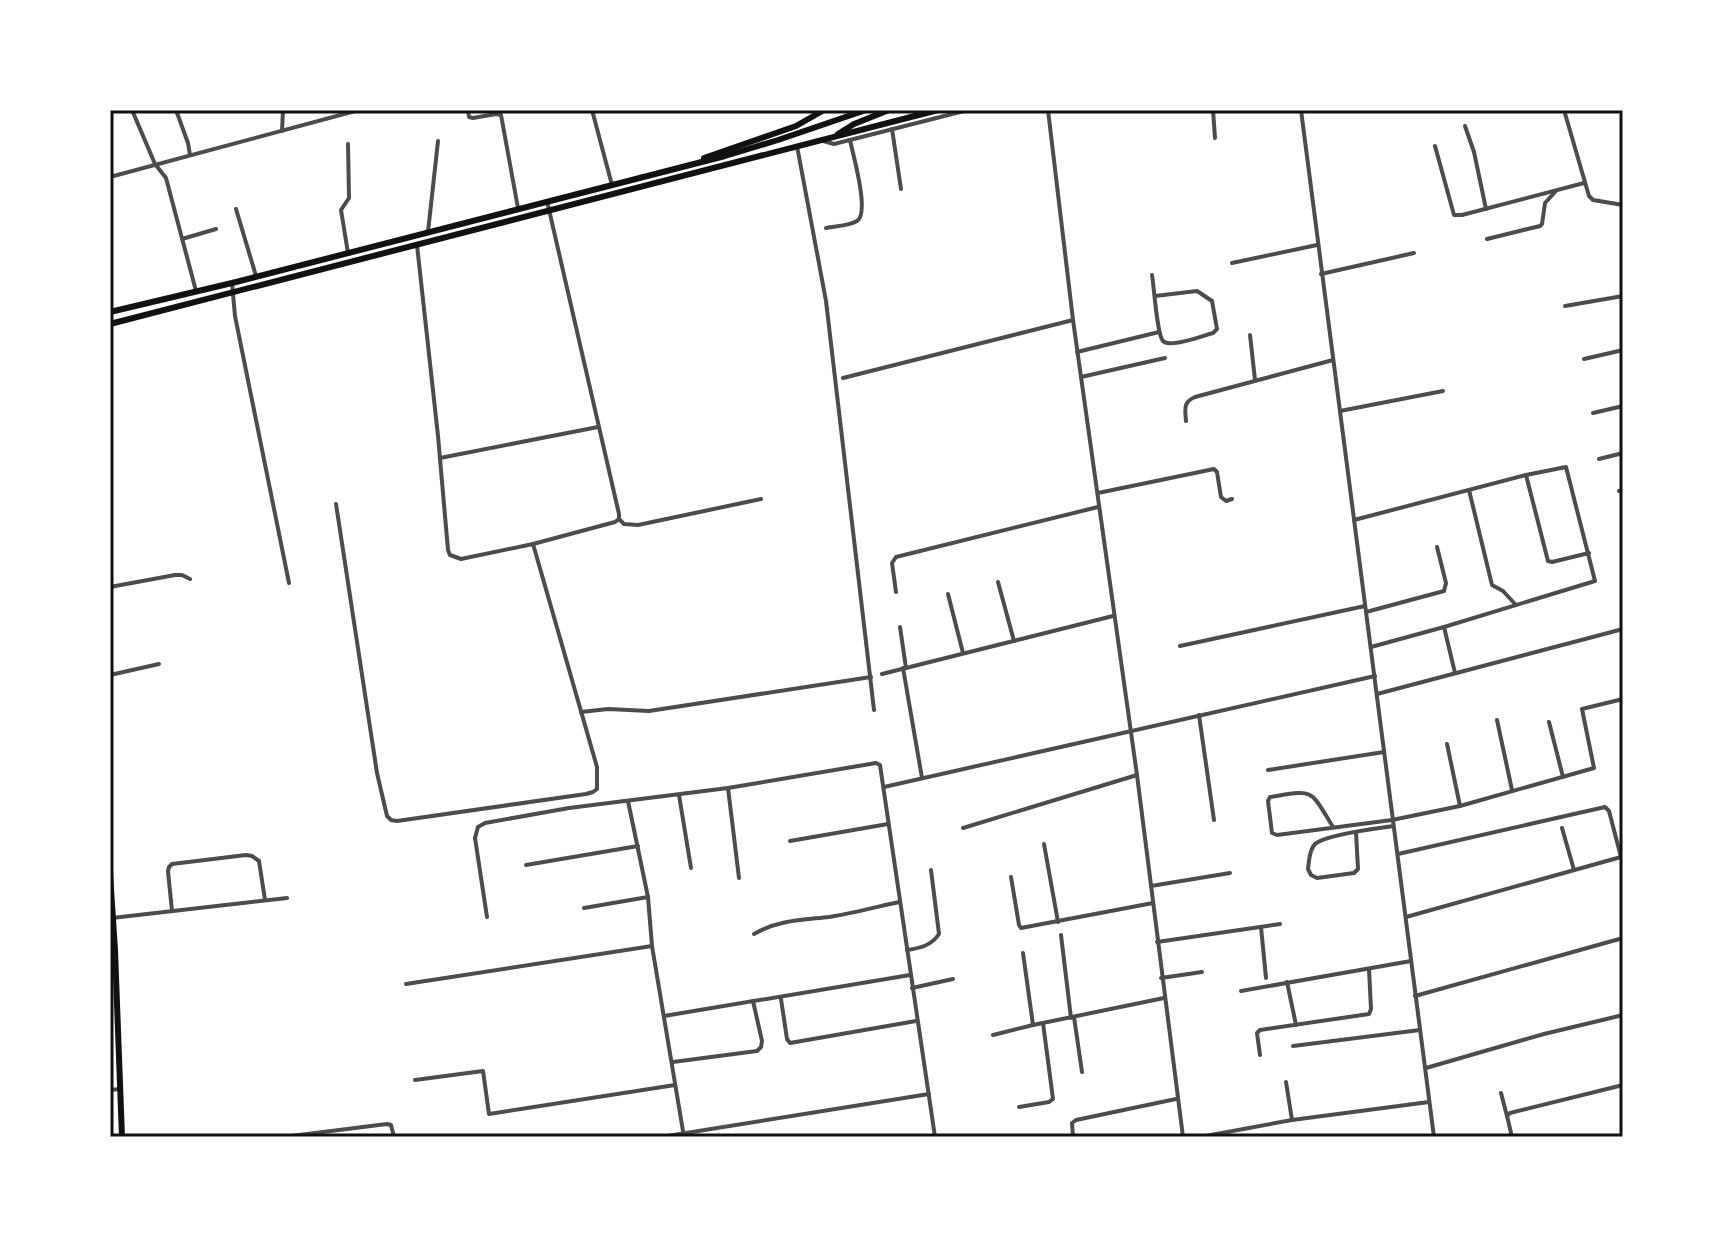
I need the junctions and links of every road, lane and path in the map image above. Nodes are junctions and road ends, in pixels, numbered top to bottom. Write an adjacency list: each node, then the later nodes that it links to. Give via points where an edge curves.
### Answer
1 (132, 110): 29 (street)
2 (176, 110): 27 (street)
3 (283, 110): 18 (street)
4 (359, 110): 18 (street)
5 (468, 110): 38 (street, via 473,118 501,115)
6 (592, 110): 32 (street)
7 (824, 110): 28 (main road, via 796,126)
8 (866, 110): 28 (main road)
9 (889, 110): 19 (main road)
10 (938, 110): 19 (main road)
11 (968, 110): 17 (street)
12 (1048, 110): 61 (street)
13 (1213, 110): 20 (street)
14 (1301, 110): 47 (street)
15 (1564, 110): 31 (street)
16 (1465, 126): 39 (street)
17 (892, 129): 22 (street); 33 (street)
18 (282, 131): 27 (street)
19 (835, 136): 21 (main road)
20 (1215, 138)
21 (821, 140): 22 (street); 25 (main road)
22 (850, 140): 41 (street, via 864,214 855,222)
23 (438, 141): 43 (street)
24 (348, 144): 48 (street, via 349,198 341,210)
25 (797, 146): 40 (main road); 116 (street, via 826,301)
26 (1435, 146): 39 (street, via 1453,214)
27 (190, 155): 29 (street)
28 (698, 162): 32 (main road)
29 (155, 164): 30 (street); 44 (street, via 166,178)
30 (110, 177)
31 (1584, 183): 34 (street); 36 (street, via 1593,200)
32 (612, 185): 35 (main road)
33 (901, 189)
34 (1556, 191): 39 (street); 45 (street, via 1545,203 1540,226)
35 (547, 201): 38 (main road); 40 (street)
36 (1623, 205)
37 (236, 209): 53 (street)
38 (518, 209): 43 (main road)
39 (1486, 209)
40 (550, 210): 46 (main road); 78 (street)
41 (826, 228)
42 (216, 229): 44 (street)
43 (428, 232): 48 (main road)
44 (182, 239): 55 (street)
45 (1487, 239)
46 (417, 245): 56 (main road); 80 (street)
47 (1317, 245): 50 (street); 51 (street)
48 (348, 253): 53 (main road)
49 (1414, 253): 51 (street)
50 (1232, 263)
51 (1321, 274): 69 (street)
52 (1152, 275): 57 (street)
53 (256, 277): 54 (main road)
54 (232, 283): 55 (main road); 56 (street)
55 (196, 292): 60 (main road)
56 (232, 293): 62 (main road); 96 (street)
57 (1155, 296): 63 (street); 63 (street, via 1197,291 1212,301 1218,326 1213,333 1174,343 1166,343)
58 (1623, 296): 59 (street)
59 (1565, 306)
60 (110, 312)
61 (1073, 320): 66 (street); 71 (street)
62 (110, 324)
63 (1159, 332): 66 (street)
64 (1250, 335): 72 (street)
65 (1623, 350): 68 (street)
66 (1077, 352): 70 (street)
67 (1165, 358): 70 (street)
68 (1584, 359)
69 (1333, 360): 72 (street); 75 (street)
70 (1081, 377): 84 (street)
71 (843, 378)
72 (1255, 380): 77 (street, via 1190,399 1185,404)
73 (1443, 391): 75 (street)
74 (1623, 406): 76 (street)
75 (1340, 411): 90 (street)
76 (1593, 413)
77 (1186, 421)
78 (599, 427): 80 (street); 89 (street)
79 (1623, 453): 81 (street)
80 (440, 458): 91 (street, via 450,555 461,559)
81 (1599, 459)
82 (1526, 475): 83 (street); 93 (street, via 1566,467); 93 (street, via 1548,561)
83 (1469, 490): 90 (street); 100 (street, via 1492,585)
84 (1097, 493): 86 (street, via 1214,469 1221,497); 88 (street)
85 (761, 499): 89 (street, via 638,525)
86 (1232, 499)
87 (336, 504): 120 (street, via 370,736 391,820 593,792 597,767)
88 (1098, 507): 98 (street, via 896,557); 102 (street)
89 (619, 519): 91 (street)
90 (1354, 520): 101 (street)
91 (533, 544): 120 (street)
92 (1437, 547): 101 (street, via 1444,591)
93 (1589, 553): 100 (street, via 1595,581)
94 (190, 579): 97 (street, via 175,575)
95 (998, 582): 106 (street)
96 (289, 583)
97 (110, 587)
98 (896, 592)
99 (948, 594): 109 (street)
100 (1516, 606): 104 (street)
101 (1366, 609): 107 (street); 108 (street)
102 (1113, 616): 106 (street); 124 (street)
103 (900, 627): 111 (street)
104 (1444, 627): 108 (street); 112 (street)
105 (1623, 629): 112 (street)
106 (1014, 641): 109 (street)
107 (1180, 646)
108 (1371, 647): 115 (street)
109 (963, 653): 111 (street)
110 (159, 664): 114 (street)
111 (905, 668): 113 (street); 130 (street)
112 (1455, 673): 117 (street)
113 (882, 674)
114 (110, 675)
115 (1375, 676): 117 (street); 121 (street)
116 (871, 677): 119 (street); 120 (street, via 649,711)
117 (1377, 694): 126 (street)
118 (1623, 699): 129 (street, via 1582,709 1594,768)
119 (874, 710)
120 (581, 712)
121 (1199, 715): 124 (street); 137 (street)
122 (1497, 720): 133 (street)
123 (1549, 722): 129 (street)
124 (1131, 731): 128 (street); 130 (street)
125 (1447, 744): 136 (street)
126 (1384, 752): 127 (street); 138 (street)
127 (1268, 770)
128 (1137, 775): 141 (street); 157 (street)
129 (1563, 777): 133 (street)
130 (922, 778): 131 (street)
131 (884, 787): 132 (street, via 876,763); 139 (street)
132 (728, 788): 134 (street); 156 (street)
133 (1512, 790): 136 (street)
134 (679, 795): 135 (street); 150 (street)
135 (628, 801): 146 (street); 165 (street, via 478,827 475,838)
136 (1460, 806): 138 (street)
137 (1214, 820)
138 (1393, 823): 140 (street); 143 (street); 147 (street)
139 (888, 824): 144 (street); 161 (street)
140 (1333, 827): 140 (street, via 1309,793 1268,801 1273,835)
141 (963, 828)
142 (1562, 828): 152 (street)
143 (1356, 832): 143 (street, via 1318,841 1312,847 1311,875 1354,873)
144 (790, 841)
145 (1044, 844): 168 (street)
146 (638, 846): 149 (street); 158 (street)
147 (1397, 854): 148 (street, via 1605,807); 166 (street)
148 (1622, 857): 152 (street)
149 (526, 865)
150 (691, 868)
151 (931, 870): 176 (street, via 939,934 925,946)
152 (1574, 870): 166 (street)
153 (1230, 873): 157 (street)
154 (110, 874): 167 (main road)
155 (1011, 877): 168 (street, via 1021,928)
156 (739, 878)
157 (1151, 886): 162 (street)
158 (648, 897): 163 (street); 175 (street)
159 (287, 898): 160 (street)
160 (265, 900): 164 (street); 164 (street, via 259,861 246,855 172,864)
161 (899, 902): 171 (street, via 788,920); 176 (street)
162 (1153, 903): 168 (street); 174 (street)
163 (584, 908)
164 (172, 911): 167 (street)
165 (487, 917)
166 (1405, 917): 178 (street)
167 (112, 918): 211 (main road)
168 (1058, 922)
169 (1280, 924): 170 (street)
170 (1261, 927): 174 (street); 183 (street)
171 (754, 934)
172 (1061, 935): 195 (street)
173 (1623, 938): 189 (street)
174 (1157, 942): 182 (street)
175 (652, 946): 186 (street); 194 (street)
176 (907, 950): 181 (street)
177 (1023, 953): 198 (street)
178 (1411, 961): 179 (street); 189 (street)
179 (1369, 969): 185 (street); 199 (street, via 1369,1014)
180 (1202, 972): 182 (street)
181 (910, 975): 187 (street); 190 (street)
182 (1161, 978): 191 (street)
183 (1266, 978)
184 (953, 979): 187 (street)
185 (1287, 982): 188 (street); 199 (street)
186 (406, 984)
187 (912, 988): 196 (street)
188 (1241, 991)
189 (1415, 996): 200 (street)
190 (781, 998): 192 (street); 196 (street, via 790,1043)
191 (1164, 998): 195 (street); 215 (street)
192 (753, 1001): 194 (street); 204 (street, via 762,1041 757,1051)
193 (1623, 1015): 205 (street)
194 (664, 1016): 204 (street)
195 (1072, 1018): 197 (street); 206 (street)
196 (916, 1021): 214 (street)
197 (1043, 1023): 198 (street); 217 (street, via 1053,1099)
198 (1033, 1025): 201 (street)
199 (1296, 1025): 203 (street, via 1260,1030)
200 (1420, 1030): 202 (street); 205 (street)
201 (993, 1035)
202 (1293, 1046)
203 (1260, 1055)
204 (672, 1062): 209 (street)
205 (1426, 1068): 216 (street)
206 (1082, 1072)
207 (415, 1080): 209 (street, via 483,1071 489,1114)
208 (1286, 1082): 219 (street)
209 (675, 1085): 220 (street)
210 (1623, 1085): 218 (street)
211 (120, 1089): 212 (street); 221 (main road)
212 (110, 1090)
213 (1501, 1093): 218 (street)
214 (929, 1094): 220 (street); 225 (street)
215 (1177, 1099): 226 (street, via 1076,1120); 227 (street)
216 (1429, 1102): 219 (street); 229 (street)
217 (1019, 1107)
218 (1507, 1116): 230 (street)
219 (1292, 1120): 228 (street)
220 (683, 1135): 224 (street)
221 (122, 1137)
222 (283, 1137): 223 (street, via 387,1124)
223 (394, 1137)
224 (661, 1137)
225 (935, 1137)
226 (1073, 1137)
227 (1183, 1137)
228 (1200, 1137)
229 (1434, 1137)
230 (1512, 1137)

